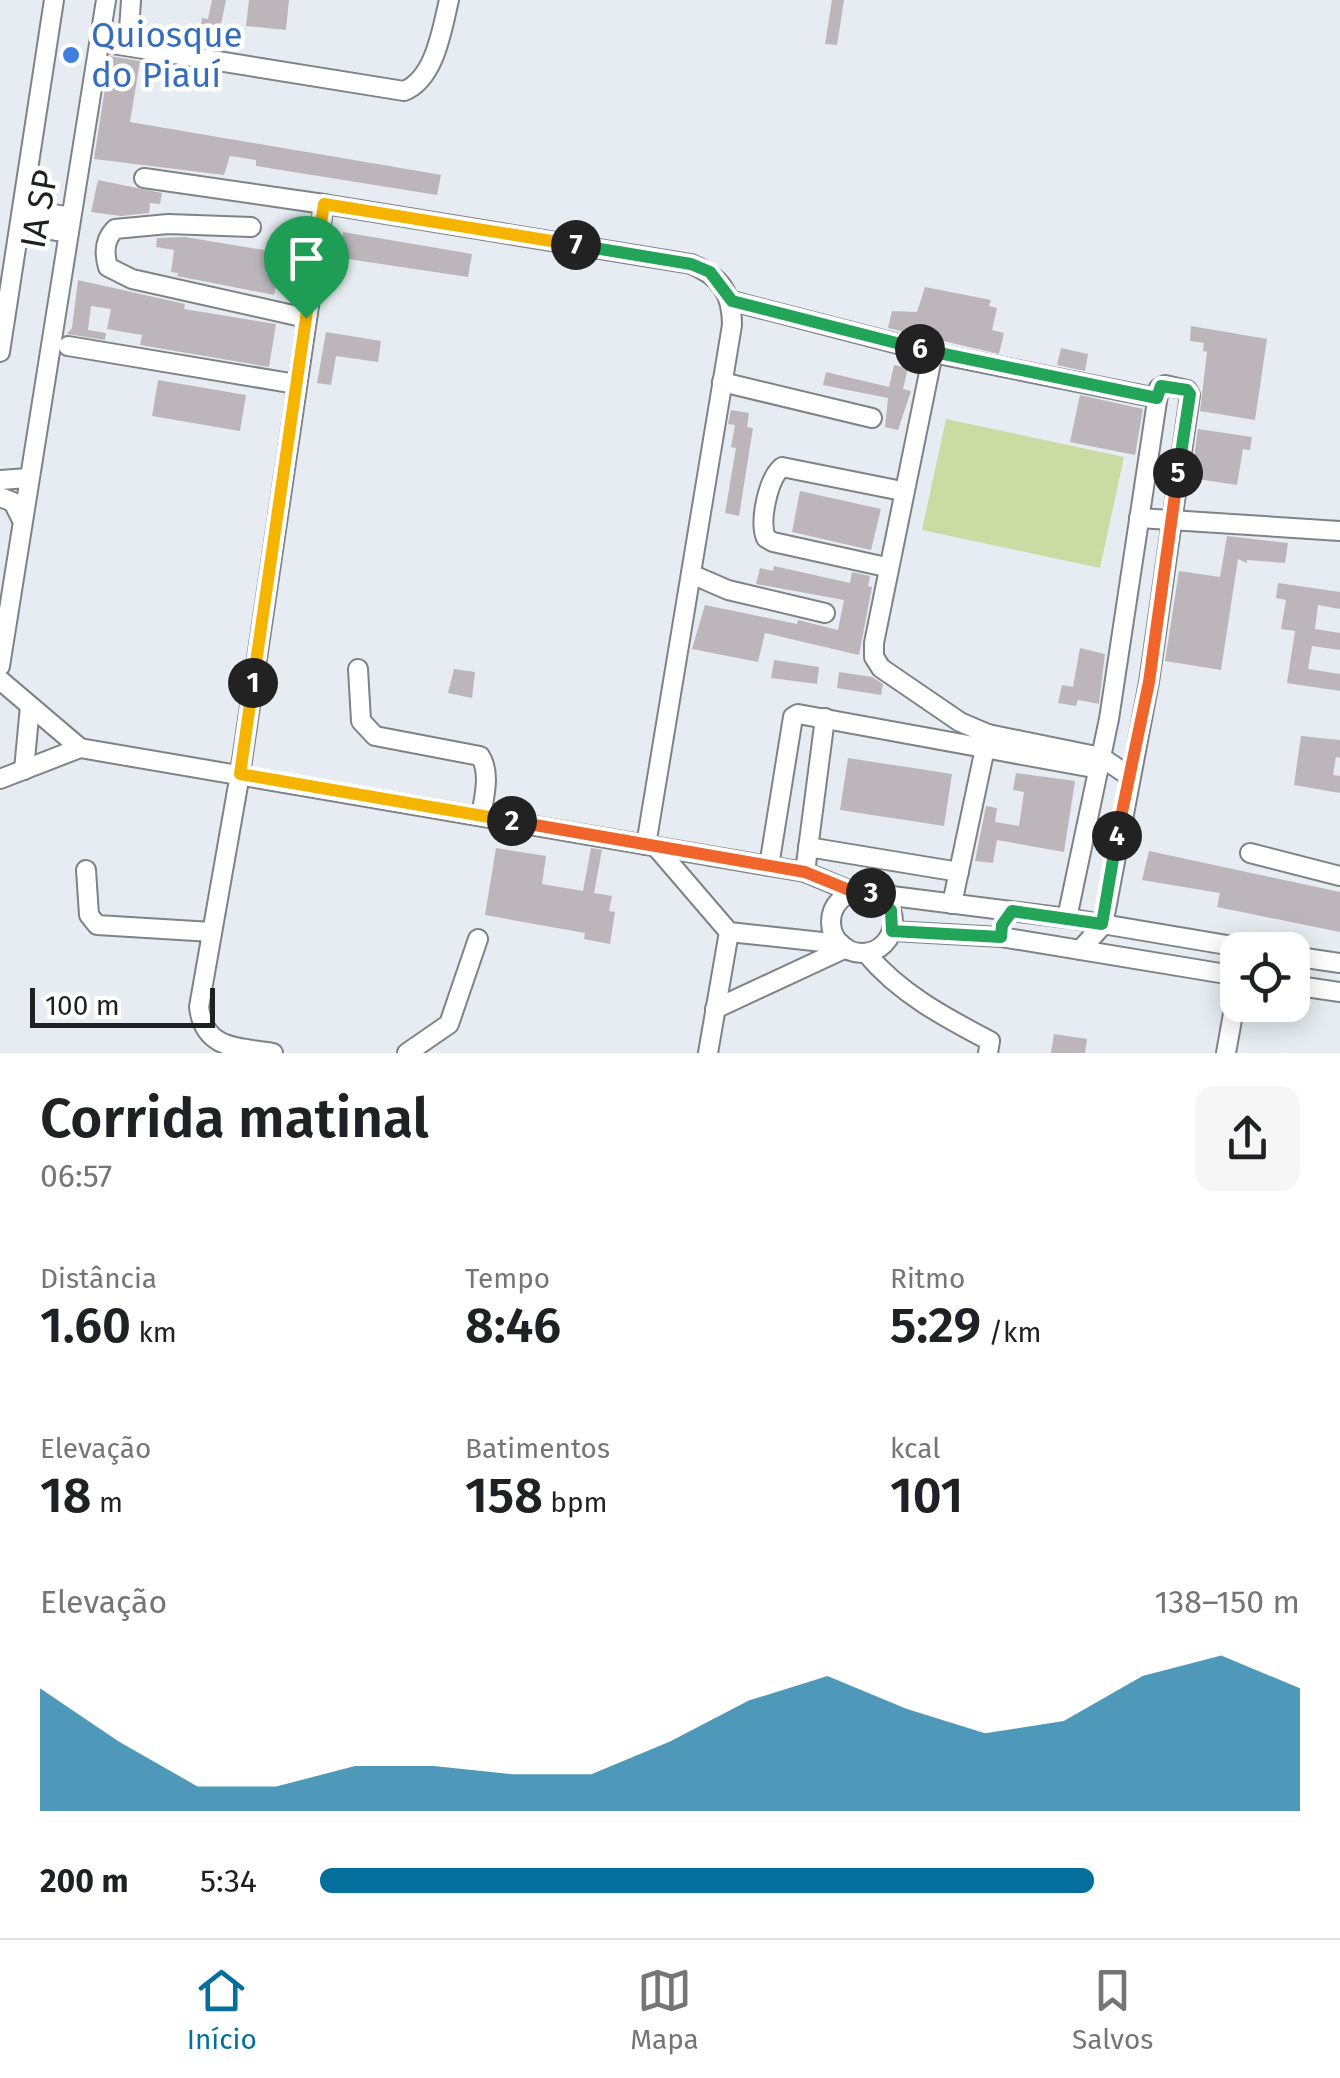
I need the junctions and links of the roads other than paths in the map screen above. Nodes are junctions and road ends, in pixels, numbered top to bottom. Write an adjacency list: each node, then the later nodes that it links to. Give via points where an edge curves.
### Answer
1 (54, 0): 9 (street, IA SP)
2 (106, 0): 5 (street, IA SP)
3 (131, 0): 6 (street)
4 (450, 0): 6 (street, via 427,69 404,91)
5 (100, 42): 6 (street); 10 (street, IA SP)
6 (128, 46)
7 (144, 178): 8 (street)
8 (324, 204): 13 (street, via 691,264 710,272); 14 (street)
9 (22, 217): 10 (street); 12 (street, IA SP)
10 (69, 225): 22 (street, IA SP)
11 (251, 226): 14 (street, via 115,229 106,242 108,267 132,279)
12 (8, 250): 16 (street, IA SP)
13 (732, 301): 17 (street); 18 (street)
14 (306, 318): 19 (street)
15 (68, 346): 19 (street)
16 (0, 352)
17 (933, 353): 20 (street); 24 (street)
18 (722, 382): 21 (street); 31 (street)
19 (296, 384): 44 (street)
20 (1157, 398): 26 (street); 28 (street, via 1165,385 1190,394)
21 (872, 418)
22 (28, 478): 23 (street); 27 (street, IA SP)
23 (0, 480)
24 (902, 491): 30 (street); 30 (street, via 782,467 762,524 774,542)
25 (0, 497): 27 (street, via 13,502)
26 (1139, 518): 28 (street); 33 (street)
27 (22, 519): 35 (street, IA SP)
28 (1171, 520): 29 (street); 34 (street)
29 (1340, 532)
30 (886, 567): 40 (street, via 874,657)
31 (691, 574): 32 (street, via 728,590); 48 (street)
32 (825, 613)
33 (1118, 657): 34 (street); 42 (street)
34 (1151, 663): 45 (street)
35 (0, 666)
36 (358, 668): 47 (street, via 362,721 375,736 480,756 486,786)
37 (0, 680): 38 (street)
38 (30, 706): 41 (street); 43 (street)
39 (825, 718): 40 (street); 49 (street); 51 (street, via 793,717)
40 (986, 741): 42 (street); 54 (street)
41 (80, 748): 43 (street); 44 (street)
42 (1100, 763): 45 (street); 60 (street)
43 (24, 770): 46 (street)
44 (240, 774): 47 (street); 63 (street)
45 (1129, 776): 61 (street)
46 (0, 779)
47 (480, 816): 48 (street)
48 (651, 846): 51 (street); 64 (street)
49 (808, 847): 53 (street); 54 (street)
50 (1250, 853): 55 (street)
51 (769, 866): 53 (street)
52 (86, 870): 63 (street, via 89,915 97,925)
53 (805, 872): 56 (street)
54 (959, 872): 58 (street)
55 (1340, 876)
56 (854, 892): 57 (street); 69 (street, via 834,910 832,928)
57 (876, 894): 58 (street); 62 (street, via 891,910)
58 (952, 904): 59 (street)
59 (1012, 911): 60 (street); 65 (street)
60 (1067, 918): 61 (street)
61 (1102, 924): 67 (street); 70 (street)
62 (892, 931): 65 (street); 71 (street)
63 (212, 932): 80 (street, via 199,1007 206,1032 233,1046)
64 (729, 932): 69 (street); 78 (street)
65 (1001, 937): 70 (street)
66 (478, 939): 81 (street, via 450,1024)
67 (1189, 939): 68 (street); 74 (street, via 1170,950)
68 (1220, 944)
69 (844, 946): 71 (street); 78 (street)
70 (1080, 950): 74 (street)
71 (866, 953): 83 (street, via 938,1014 990,1041)
72 (1310, 959): 73 (street)
73 (1340, 963)
74 (1172, 966): 75 (street)
75 (1220, 973)
76 (1310, 988): 77 (street)
77 (1340, 992)
78 (715, 1009): 82 (street)
79 (1232, 1022): 84 (street)
80 (274, 1053)
81 (406, 1053)
82 (708, 1053)
83 (988, 1053)
84 (1226, 1053)

